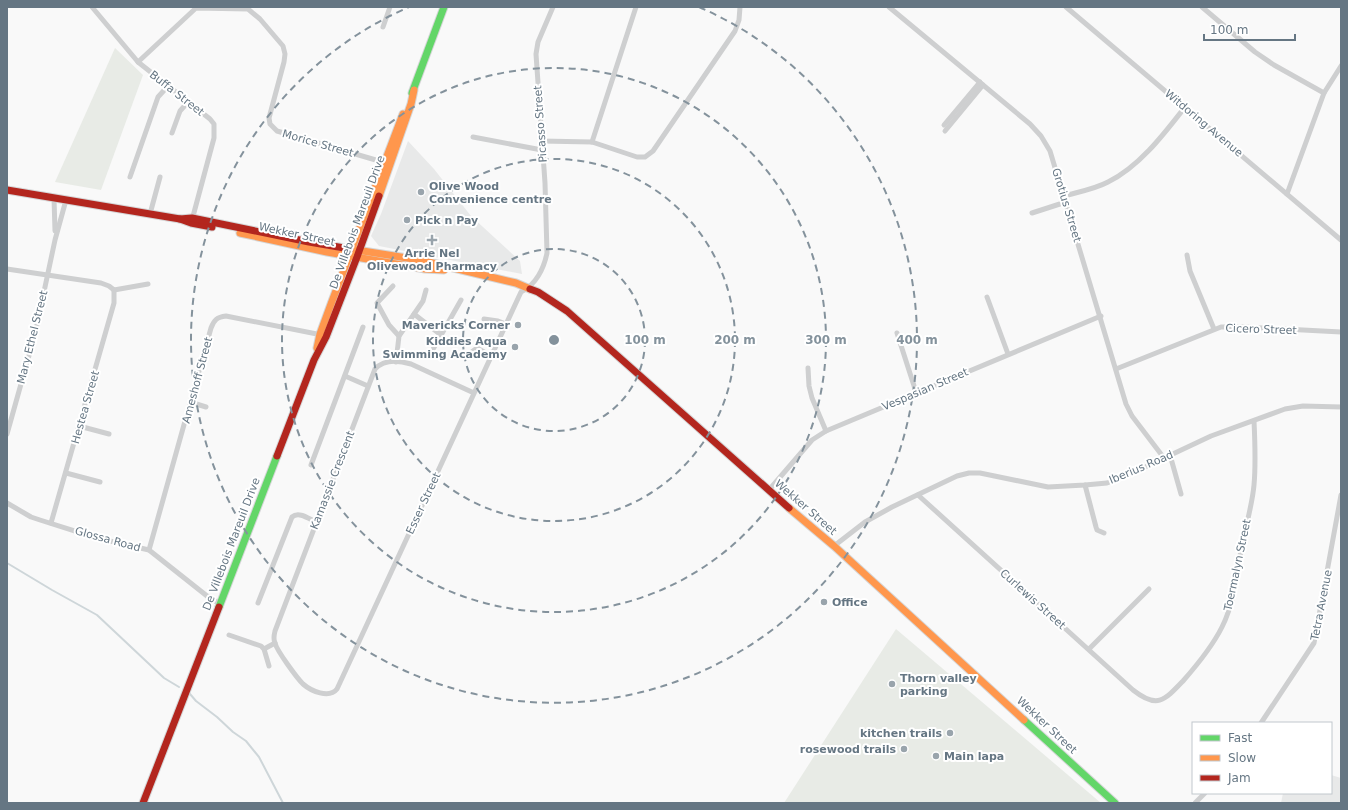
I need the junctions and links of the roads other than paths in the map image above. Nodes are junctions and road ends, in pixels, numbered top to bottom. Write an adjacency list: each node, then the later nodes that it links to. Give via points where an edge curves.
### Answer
1 (92, 7): 13 (street, Buffa Street)
2 (196, 7): 11 (street, Morice Street); 13 (street, Morice Street)
3 (390, 7): 12 (street)
4 (444, 7): 27 (street, De Villebois Mareuil Drive)
5 (553, 7): 24 (street, Picasso Street, via 538,42 536,54)
6 (636, 7): 25 (street)
7 (740, 7): 25 (street, via 740,20 735,31 648,155 637,157)
8 (889, 7): 15 (street, Grotius Street)
9 (1067, 7): 19 (street, Witdoring Avenue)
10 (1202, 7): 17 (street, via 1255,52)
11 (248, 8): 27 (street, Morice Street, via 272,32 283,46 285,54 268,118 273,127 293,137)
12 (383, 27)
13 (138, 62): 16 (street, Buffa Street)
14 (1341, 66): 17 (street)
15 (981, 84): 20 (street); 21 (street); 32 (street, Grotius Street, via 1041,136 1050,151)
16 (168, 86): 18 (street, Buffa Street); 28 (street, via 158,97)
17 (1324, 93): 31 (street)
18 (188, 102): 22 (street, via 180,111); 38 (street, Buffa Street, via 210,119 214,124 215,134)
19 (1185, 107): 31 (street, Witdoring Avenue); 32 (street, via 1151,148 1110,182)
20 (944, 125)
21 (945, 131)
22 (172, 133)
23 (473, 137): 26 (street)
24 (541, 141): 25 (street); 26 (street, Picasso Street)
25 (592, 142)
26 (542, 150): 47 (street, Picasso Street, via 547,253 542,269)
27 (387, 164): 41 (street, De Villebois Mareuil Drive)
28 (130, 177)
29 (160, 177): 37 (street)
30 (7, 190): 33 (street, Wekker Street)
31 (1287, 194): 40 (street, Witdoring Avenue)
32 (1064, 196): 35 (street, Grotius Street)
33 (54, 198): 34 (street, Wekker Street); 39 (street, Mary Ethel Street)
34 (66, 200): 37 (street, Wekker Street); 39 (street, Mary Ethel Street)
35 (1066, 202): 36 (street); 53 (street, Grotius Street)
36 (1032, 213)
37 (150, 214): 38 (street, Wekker Street)
38 (192, 220): 41 (street, Wekker Street)
39 (55, 240): 44 (street, Mary Ethel Street)
40 (1341, 240)
41 (355, 253): 47 (street, Wekker Street, via 420,260); 61 (street, De Villebois Mareuil Drive)
42 (1187, 255): 57 (street, via 1190,271)
43 (7, 269): 44 (street)
44 (47, 276): 48 (street, via 105,284); 80 (street, Mary Ethel Street, via 35,334)
45 (148, 284): 48 (street)
46 (393, 286): 62 (street, via 377,303 389,325)
47 (528, 288): 55 (street, Esser Street, via 521,292); 88 (street, Wekker Street, via 549,298 567,311)
48 (114, 290): 78 (street, Hestea Street, via 114,303)
49 (426, 290): 52 (street, via 423,301)
50 (987, 297): 64 (street)
51 (461, 300): 60 (street)
52 (414, 314): 60 (street); 62 (street)
53 (1101, 316): 64 (street, Vespasian Street); 69 (street, Grotius Street)
54 (484, 319): 55 (street)
55 (506, 324): 65 (street, Esser Street)
56 (363, 327): 70 (street)
57 (1214, 329): 58 (street, Cicero Street, via 1229,326); 69 (street, Cicero Street)
58 (1341, 332)
59 (897, 333): 72 (street)
60 (441, 335): 63 (street)
61 (323, 336): 74 (street, Ameshoff Street, via 220,316 213,323); 100 (street, De Villebois Mareuil Drive)
62 (399, 336): 67 (street)
63 (432, 351)
64 (1008, 354): 72 (street, Vespasian Street)
65 (492, 356): 66 (street, via 477,348); 73 (street, Esser Street)
66 (465, 357)
67 (396, 362): 71 (street, Kamassie Crescent, via 384,362 378,366); 73 (street, Kamassie Crescent, via 411,364)
68 (808, 368): 79 (street, via 812,398)
69 (1116, 369): 83 (street, Grotius Street, via 1129,409)
70 (345, 376): 71 (street); 84 (street)
71 (368, 386): 93 (street, Kamassie Crescent)
72 (916, 392): 79 (street, Vespasian Street)
73 (474, 393): 102 (street, Esser Street, via 336,689 325,694 305,686)
74 (190, 402): 76 (street); 97 (street, Ameshoff Street)
75 (1341, 407): 77 (street, Iberius Road, via 1294,407)
76 (206, 408)
77 (1254, 421): 82 (street, Iberius Road, via 1211,436); 106 (street, Toermalyn Street, via 1254,485 1234,592 1223,627 1202,660 1174,691 1161,700)
78 (79, 426): 81 (street); 85 (street, Hestea Street)
79 (826, 430): 88 (street, Vespasian Street, via 812,440)
80 (7, 434)
81 (109, 434)
82 (1170, 455): 83 (street, Iberius Road); 89 (street)
83 (1164, 458): 87 (street, Iberius Road, via 1117,480)
84 (312, 465)
85 (66, 473): 86 (street); 94 (street, Hestea Street)
86 (100, 482)
87 (1085, 486): 90 (street, Iberius Road, via 1048,487 969,473); 95 (street, via 1096,527)
88 (769, 490): 96 (street, Wekker Street)
89 (1181, 494)
90 (918, 495): 96 (street, Iberius Road, via 865,522); 104 (street, Curlewis Street)
91 (1341, 495): 107 (street, Tetra Avenue, via 1314,643)
92 (7, 503): 94 (street, Glossa Road, via 31,517)
93 (316, 522): 99 (street, via 299,514 292,516); 102 (street, Kamassie Crescent, via 275,631)
94 (51, 523): 97 (street, Glossa Road, via 97,538)
95 (1104, 533)
96 (834, 546): 112 (street, Wekker Street)
97 (149, 550): 100 (street, Glossa Road)
98 (1149, 589): 104 (street)
99 (258, 603)
100 (220, 604): 108 (street, De Villebois Mareuil Drive)
101 (229, 635): 103 (street, via 257,644)
102 (274, 643): 103 (street)
103 (264, 649): 105 (street)
104 (1089, 649): 106 (street, Curlewis Street, via 1143,698)
105 (269, 666)
106 (1151, 701)
107 (1262, 722)
108 (168, 737): 110 (street, De Villebois Mareuil Drive); 111 (street, De Villebois Mareuil Drive)
109 (1204, 794): 113 (street)
110 (143, 803)
111 (147, 803)
112 (1115, 803)
113 (1195, 803)

